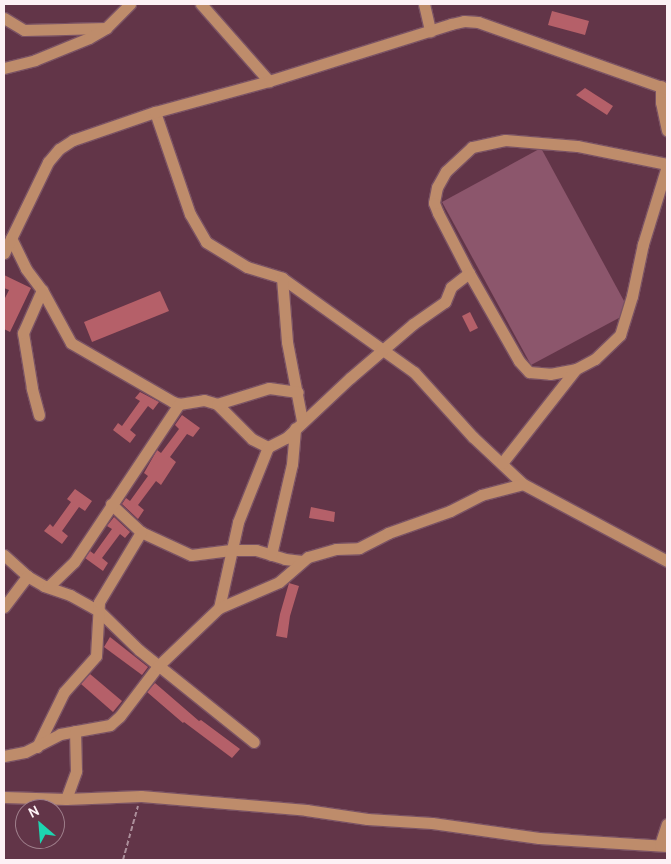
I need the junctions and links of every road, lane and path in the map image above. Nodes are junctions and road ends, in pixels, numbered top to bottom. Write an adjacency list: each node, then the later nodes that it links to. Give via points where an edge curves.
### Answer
1 (130, 4): 5 (street)
2 (200, 4): 8 (street)
3 (424, 4): 6 (street)
4 (4, 18): 5 (street, via 24,30)
5 (106, 28): 7 (street, via 67,48)
6 (430, 31): 8 (street); 9 (street, via 464,21 478,22)
7 (4, 68)
8 (268, 81): 10 (street)
9 (664, 88): 11 (street)
10 (155, 112): 14 (street, via 73,140 59,149 48,162); 17 (street, via 190,214 206,242 247,267)
11 (666, 115): 12 (street)
12 (667, 130)
13 (667, 165): 16 (street, via 578,146 529,141 505,140 472,148 446,171 437,187 434,203); 20 (street, via 620,335 595,359)
14 (11, 238): 15 (street); 18 (street, via 26,269)
15 (4, 253)
16 (469, 274): 19 (street, via 451,287 445,302); 20 (street, via 519,361 529,372 550,374)
17 (282, 278): 19 (street); 21 (street, via 287,342)
18 (42, 290): 22 (street, via 72,344); 24 (street, via 23,334)
19 (383, 349): 25 (street); 27 (street, via 414,372 473,437)
20 (576, 369): 27 (street)
21 (298, 392): 23 (street, via 269,388); 25 (street)
22 (179, 404): 23 (street, via 204,400); 29 (street)
23 (217, 404): 26 (street, via 252,439)
24 (39, 415)
25 (299, 424): 26 (street, via 286,438); 33 (street)
26 (268, 447): 31 (street, via 238,522)
27 (502, 463): 28 (street)
28 (523, 484): 34 (street, via 481,495 359,548 317,554); 35 (street)
29 (111, 504): 30 (street); 37 (street, via 74,562)
30 (141, 532): 31 (street, via 191,555); 40 (street, via 105,589)
31 (231, 550): 33 (street, via 256,550); 39 (street)
32 (4, 555): 36 (street)
33 (271, 555): 34 (street)
34 (302, 561): 39 (street, via 279,582)
35 (667, 561)
36 (27, 576): 37 (street); 38 (street)
37 (48, 587): 40 (street)
38 (4, 607)
39 (219, 608): 41 (street)
40 (99, 611): 41 (street); 44 (street, via 96,656 64,692)
41 (158, 666): 42 (street, via 114,722); 43 (street)
42 (75, 731): 44 (street, via 60,734); 48 (street, via 76,771)
43 (254, 742)
44 (37, 747): 45 (street)
45 (4, 756)
46 (141, 796): 48 (street); 50 (street, via 432,823 540,838); 51 (path)
47 (4, 797): 48 (street)
48 (66, 799)
49 (667, 824): 50 (street)
50 (664, 845)
51 (123, 860)

